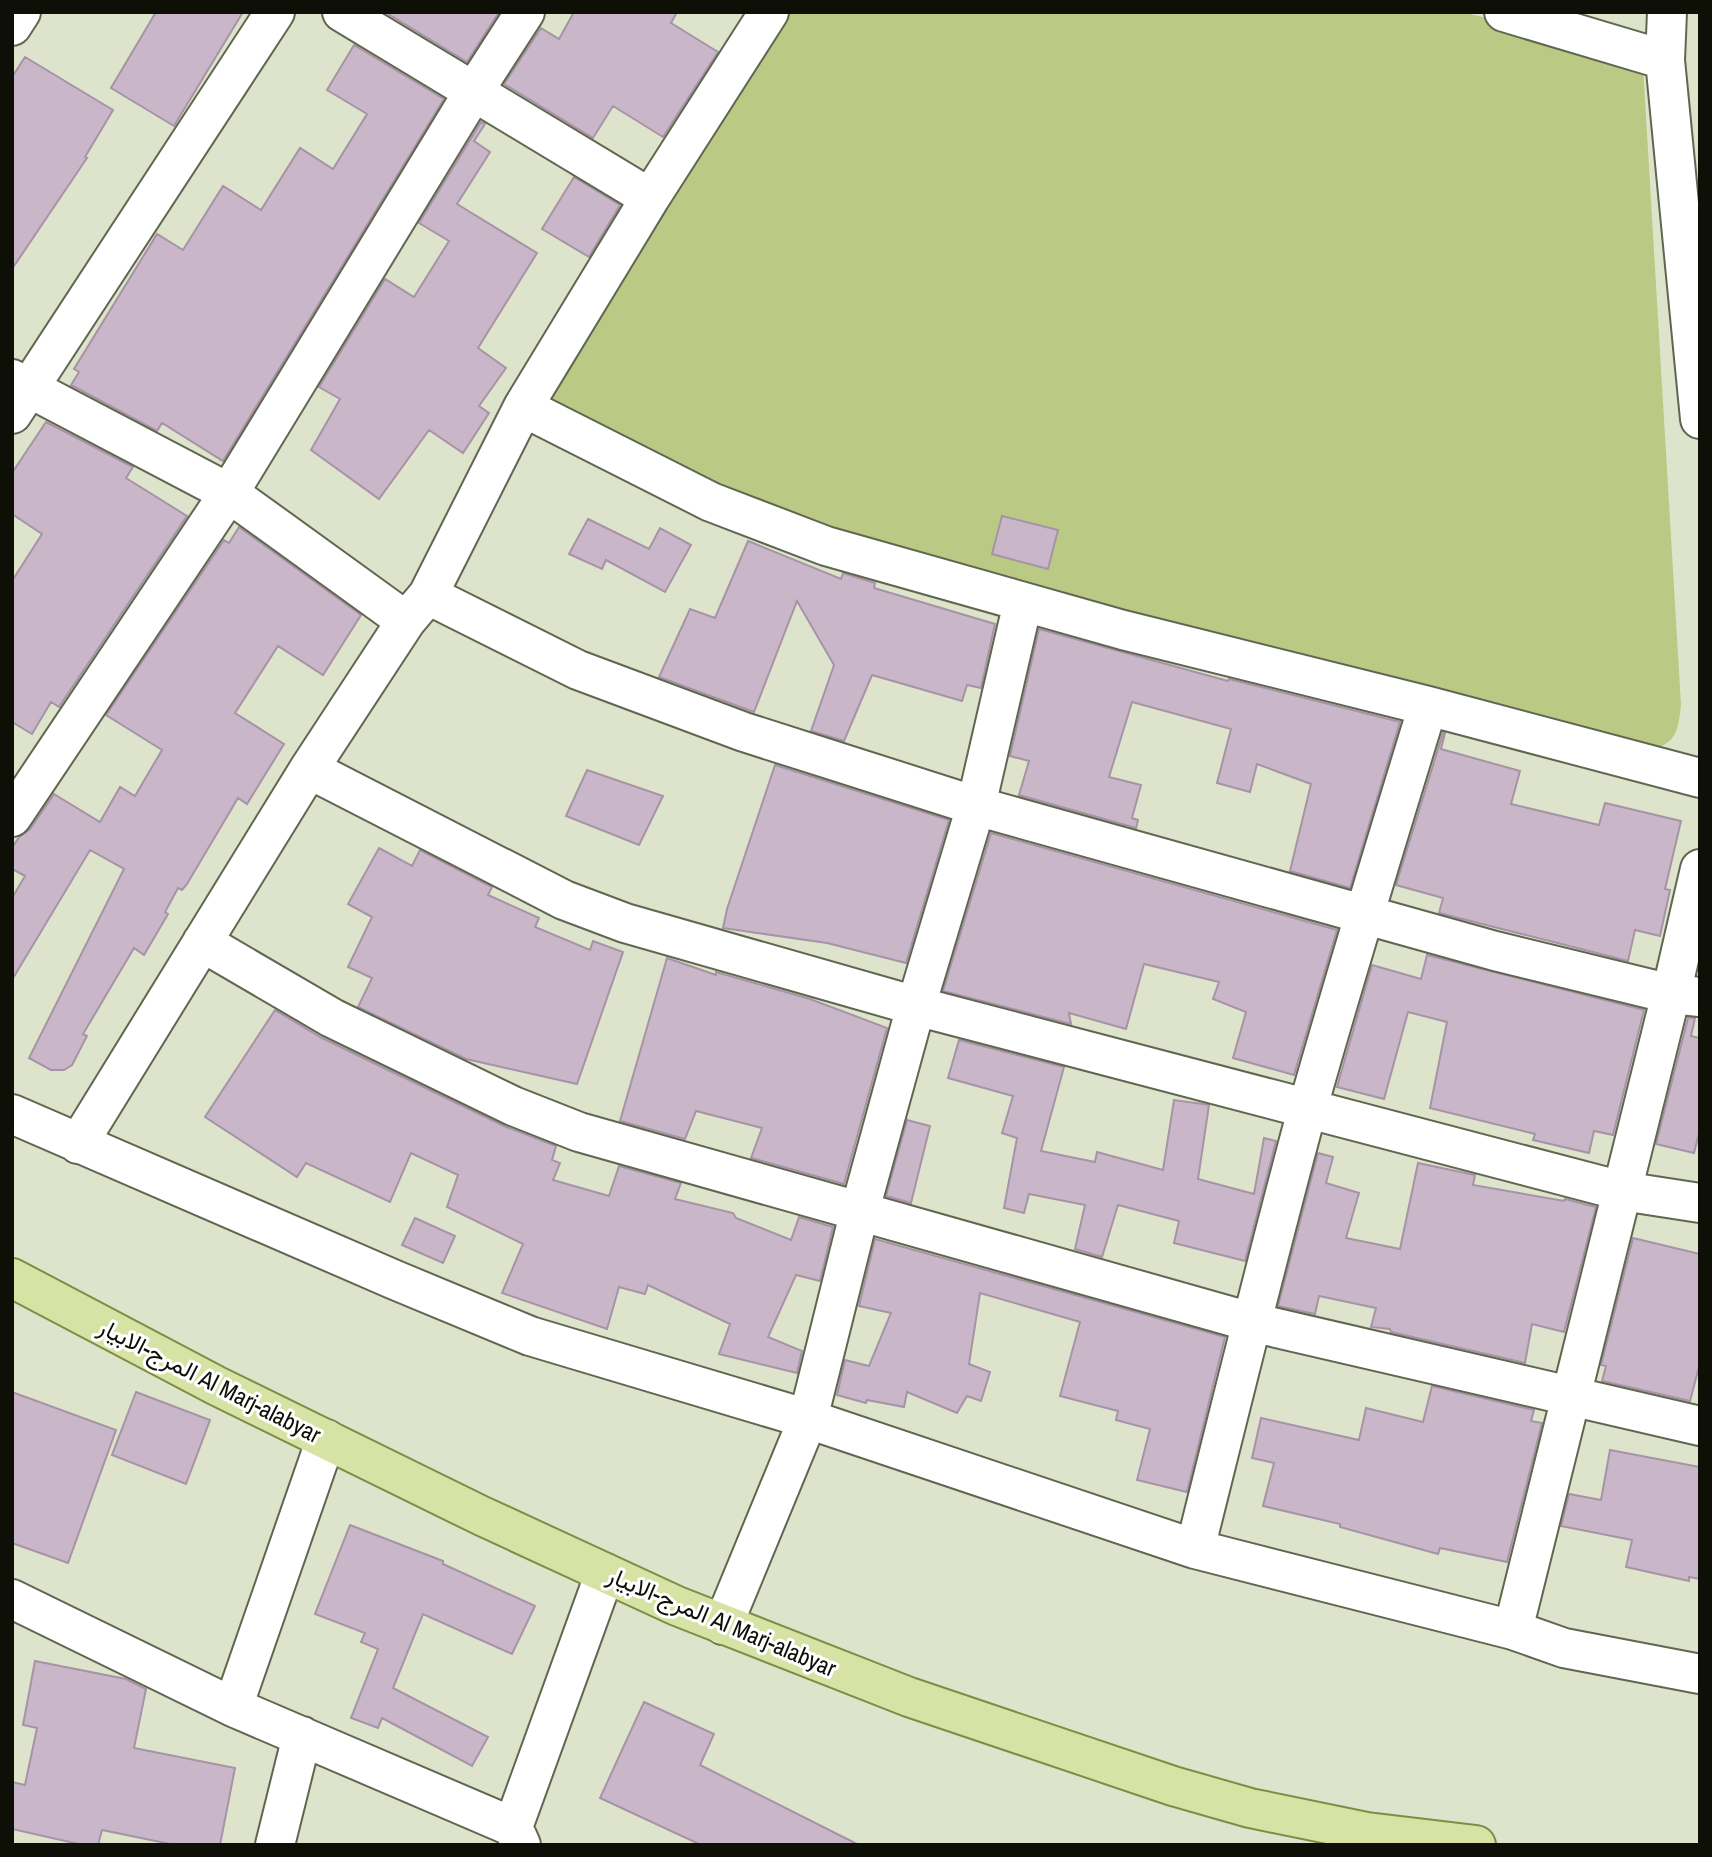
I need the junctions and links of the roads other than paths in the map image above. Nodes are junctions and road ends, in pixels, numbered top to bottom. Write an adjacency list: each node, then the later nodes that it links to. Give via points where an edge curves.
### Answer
1 (21, 12): 8 (street)
2 (275, 12): 12 (street)
3 (342, 12): 10 (street)
4 (525, 12): 10 (street)
5 (769, 12): 11 (street)
6 (1504, 12): 9 (street)
7 (1667, 12): 9 (street)
8 (12, 26)
9 (1665, 60): 14 (street)
10 (474, 91): 11 (street); 15 (street)
11 (650, 198): 13 (street)
12 (18, 394): 15 (street)
13 (523, 407): 16 (street, via 711,502 825,546); 17 (street)
14 (1700, 419)
15 (229, 493): 17 (street); 22 (street)
16 (1023, 602): 18 (street); 21 (street)
17 (417, 608): 19 (street); 21 (street, via 744,732)
18 (1428, 706): 20 (street); 24 (street)
19 (309, 769): 25 (street); 27 (street, via 577,905 625,923)
20 (1700, 778)
21 (976, 806): 24 (street); 27 (street)
22 (12, 817)
23 (1700, 869): 26 (street)
24 (1364, 914): 26 (street, via 1495,951); 28 (street)
25 (202, 942): 30 (street); 33 (street, via 331,1018 547,1120)
26 (1686, 996): 31 (street)
27 (916, 1006): 28 (street); 33 (street)
28 (1308, 1107): 31 (street); 35 (street)
29 (12, 1114): 30 (street)
30 (78, 1144): 37 (street, via 530,1336)
31 (1622, 1191): 32 (street); 36 (street)
32 (1700, 1203)
33 (860, 1209): 35 (street); 37 (street)
34 (12, 1278): 39 (main road, المرج-الابيار Al Marj-alabyar)
35 (1251, 1321): 36 (street); 40 (street)
36 (1572, 1396): 38 (street); 44 (street)
37 (808, 1419): 40 (street); 43 (street)
38 (1700, 1426)
39 (326, 1439): 41 (main road, المرج-الابيار Al Marj-alabyar); 46 (street)
40 (1195, 1549): 44 (street)
41 (605, 1573): 43 (main road, المرج-الابيار Al Marj-alabyar); 48 (street)
42 (12, 1599): 46 (street)
43 (723, 1625): 49 (main road, المرج-الابيار Al Marj-alabyar, via 909,1697 1173,1786)
44 (1513, 1630): 45 (street, via 1564,1647)
45 (1700, 1674)
46 (233, 1707): 47 (street)
47 (302, 1736): 48 (street); 50 (street)
48 (517, 1836)
49 (1363, 1838): 51 (main road, المرج-الابيار Al Marj-alabyar)
50 (275, 1845)
51 (1476, 1845)

